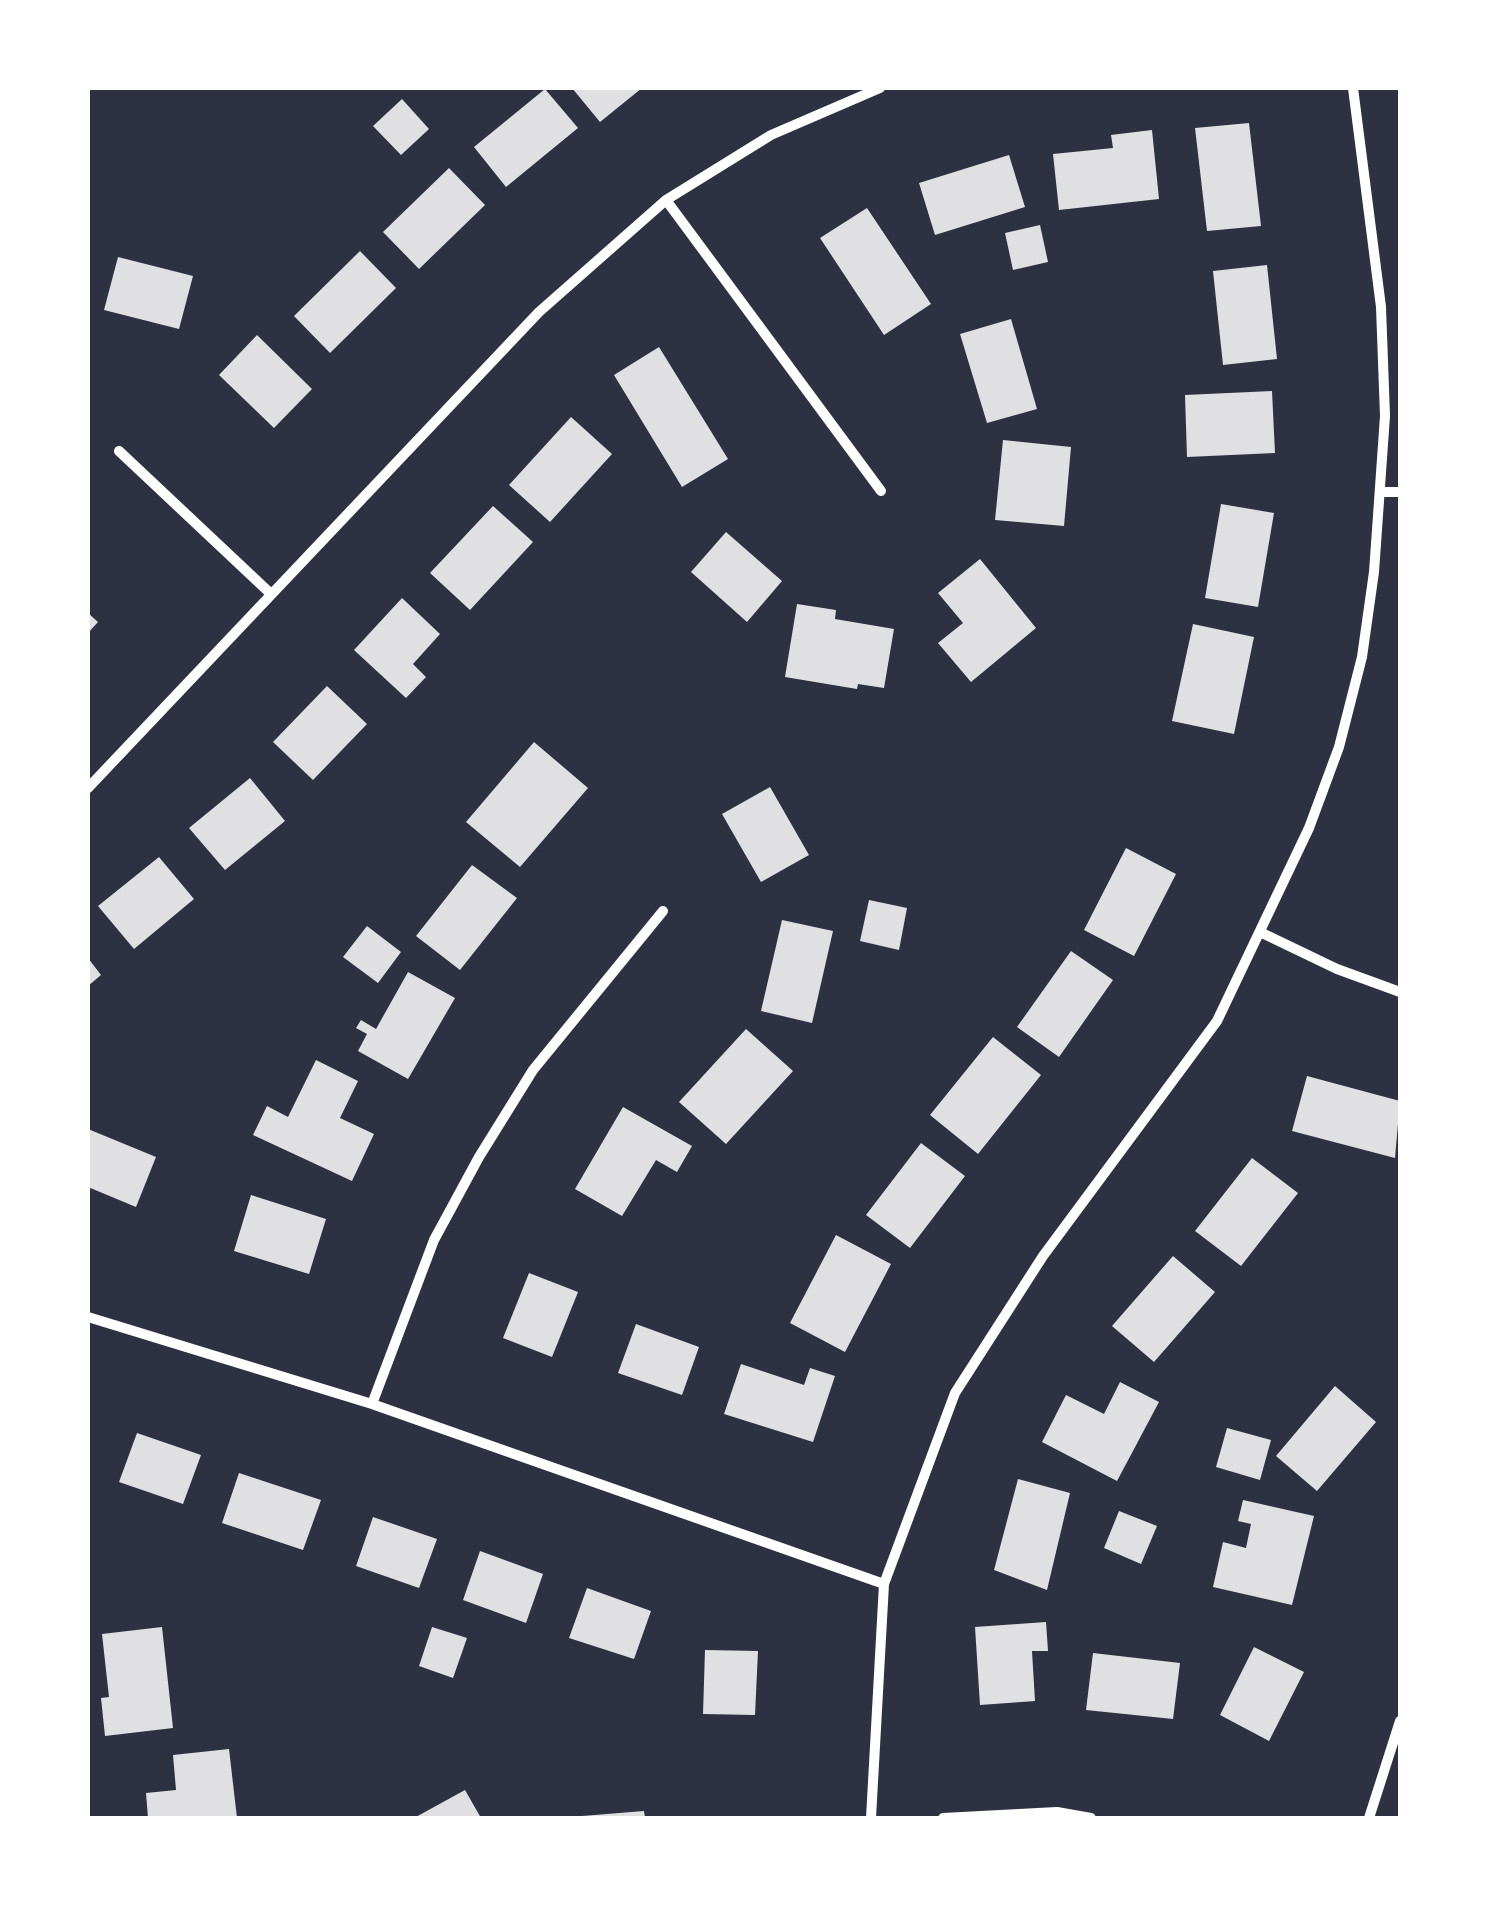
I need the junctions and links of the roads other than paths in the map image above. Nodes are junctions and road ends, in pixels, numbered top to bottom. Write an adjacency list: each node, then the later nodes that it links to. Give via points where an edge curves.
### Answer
1 (880, 88): 3 (street, via 772,135)
2 (1353, 88): 6 (street, via 1381,307)
3 (666, 200): 5 (street); 8 (street, via 539,312)
4 (118, 451): 8 (street)
5 (881, 490)
6 (1381, 492): 7 (street); 11 (street, via 1362,657 1340,747)
7 (1400, 492)
8 (271, 594): 9 (street)
9 (88, 788)
10 (663, 911): 14 (street, via 533,1070 479,1156 434,1240)
11 (1262, 933): 12 (street); 15 (street, via 1217,1021 1043,1256 956,1394)
12 (1400, 992)
13 (88, 1317): 14 (street)
14 (372, 1404): 15 (street)
15 (884, 1584): 17 (street)
16 (1400, 1721): 20 (street)
17 (871, 1818)
18 (943, 1818): 19 (street, via 1056,1812)
19 (1090, 1818)
20 (1369, 1818)

